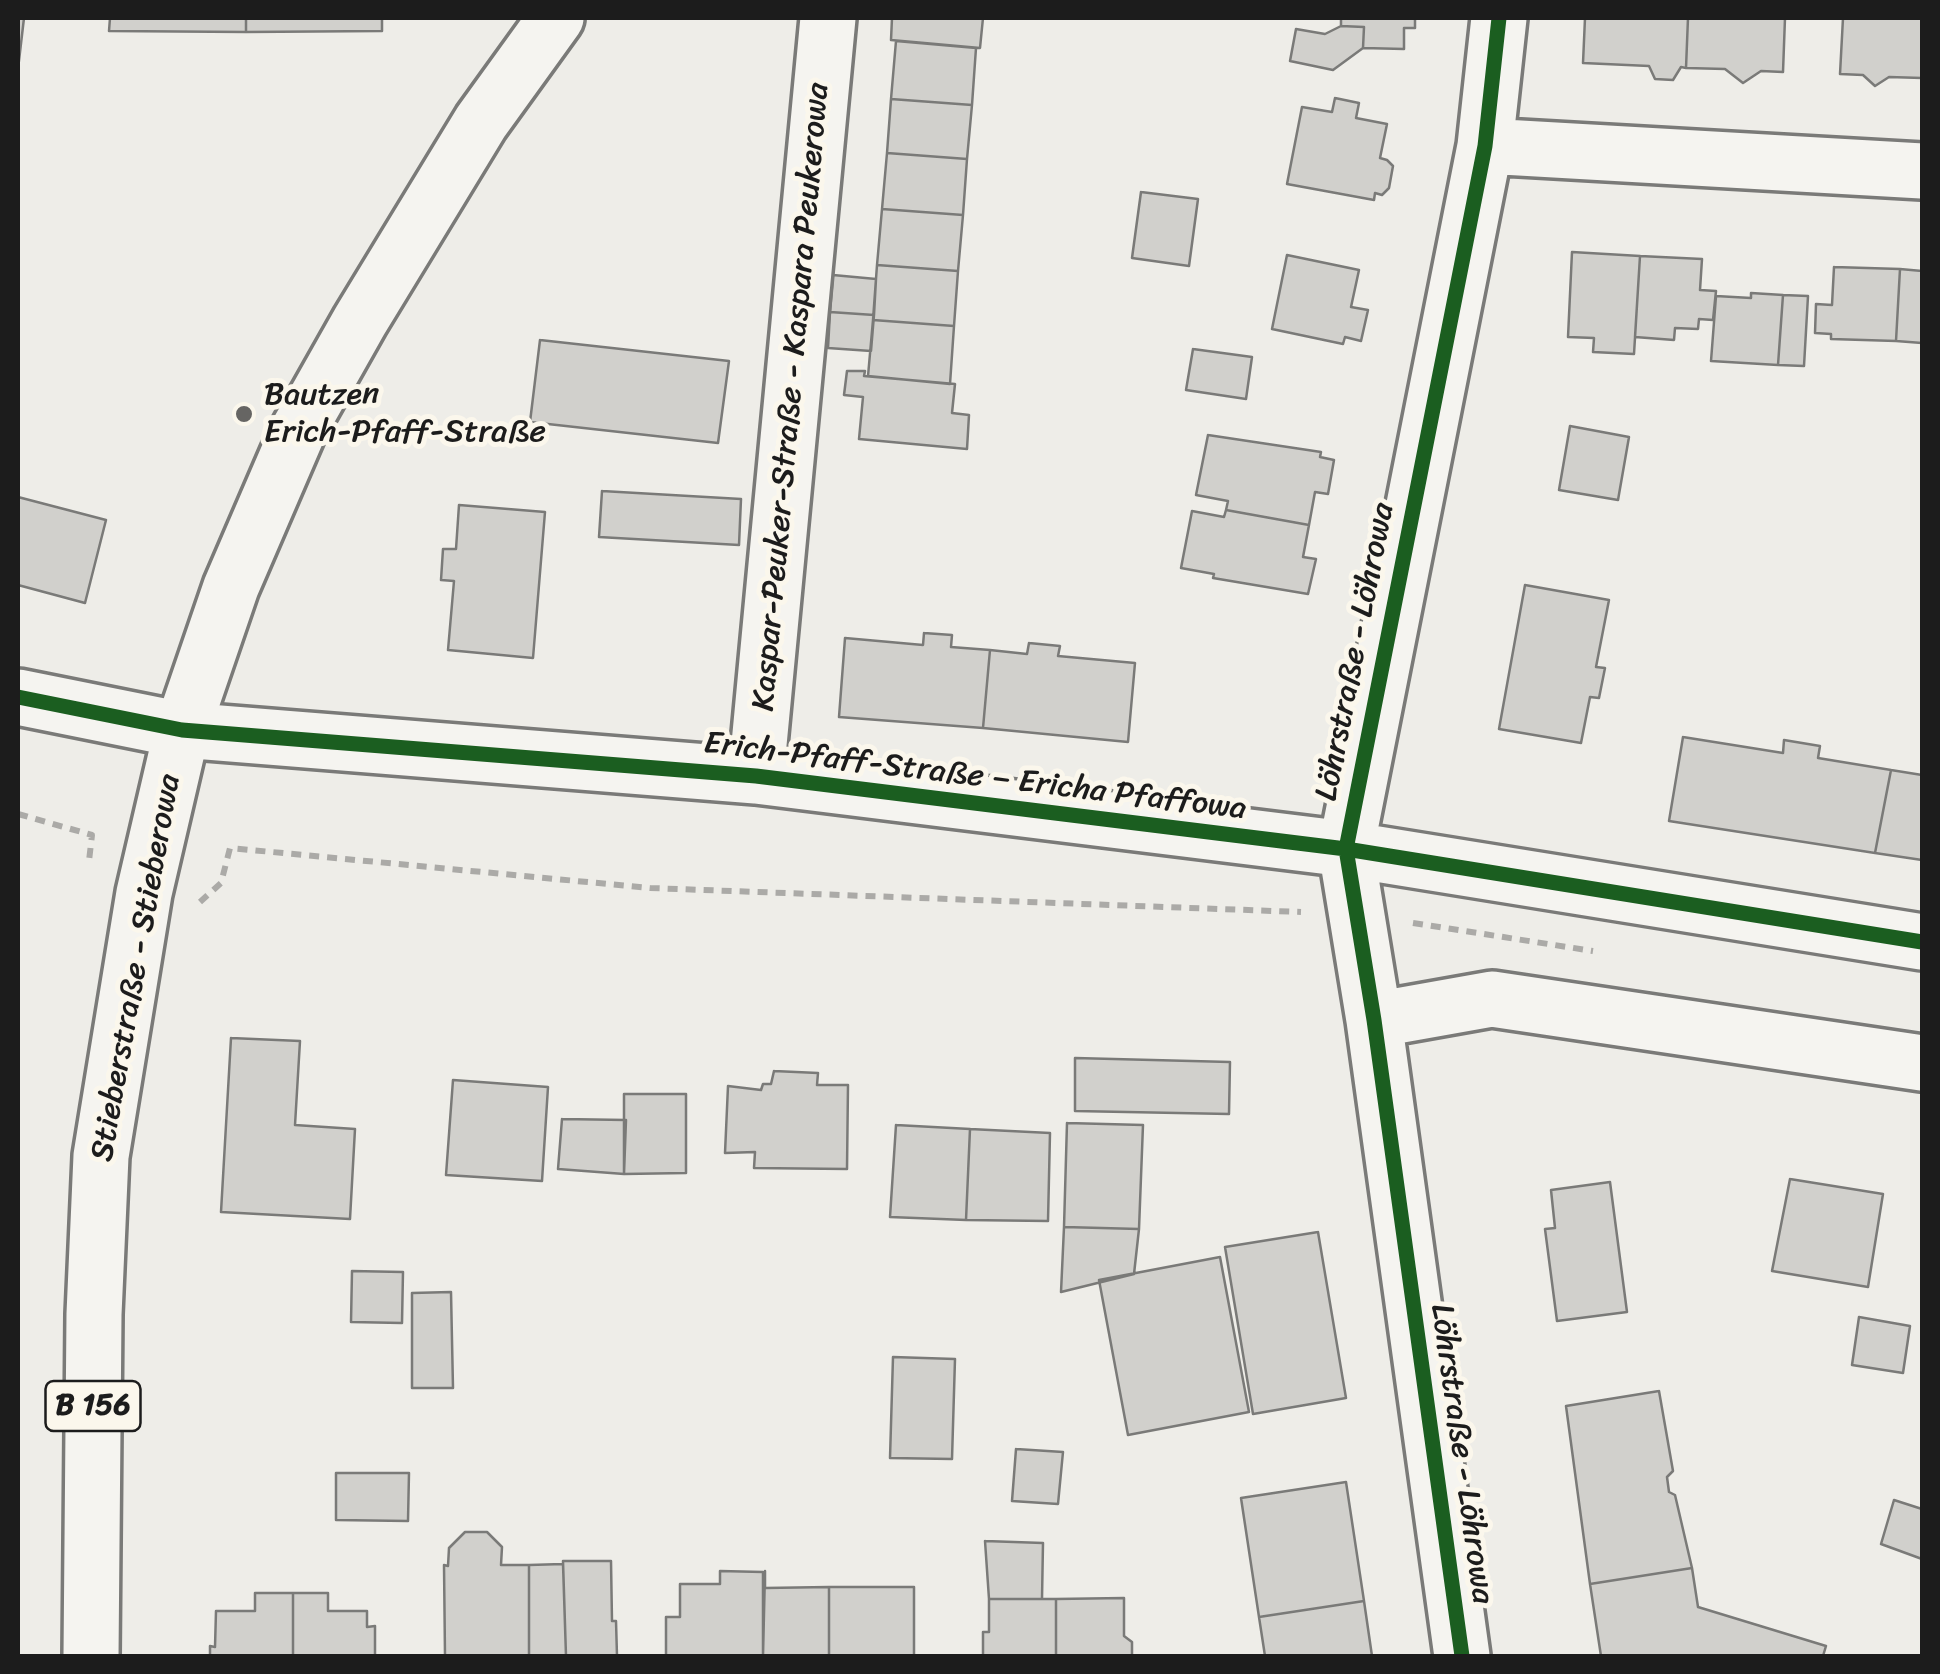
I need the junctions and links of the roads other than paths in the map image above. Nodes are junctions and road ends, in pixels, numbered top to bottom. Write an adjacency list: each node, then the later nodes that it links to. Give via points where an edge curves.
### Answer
1 (556, 18): 7 (street, Stieberstraße - Stieberowa / B 156, via 481,122 300,429 231,587)
2 (828, 18): 8 (street, Kaspar-Peuker-Straße - Kaspara Peukerowa)
3 (1498, 18): 4 (street, Löhrstraße - Löhrowa)
4 (1485, 146): 5 (street); 9 (street, Löhrstraße - Löhrowa)
5 (1922, 171)
6 (18, 697): 7 (street, Erich-Pfaff-Straße – Ericha Pfaffowa)
7 (182, 730): 8 (street, Erich-Pfaff-Straße – Ericha Pfaffowa); 13 (street, Stieberstraße - Stieberowa / B 156, via 144,893 100,1156)
8 (756, 776): 9 (street, Erich-Pfaff-Straße – Ericha Pfaffowa)
9 (1346, 849): 10 (street, Erich-Pfaff-Straße – Ericha Pfaffowa); 11 (street, Löhrstraße - Löhrowa)
10 (1922, 942)
11 (1374, 1020): 12 (street, via 1492,999); 14 (street, Löhrstraße - Löhrowa)
12 (1922, 1063)
13 (91, 1656)
14 (1462, 1656)

